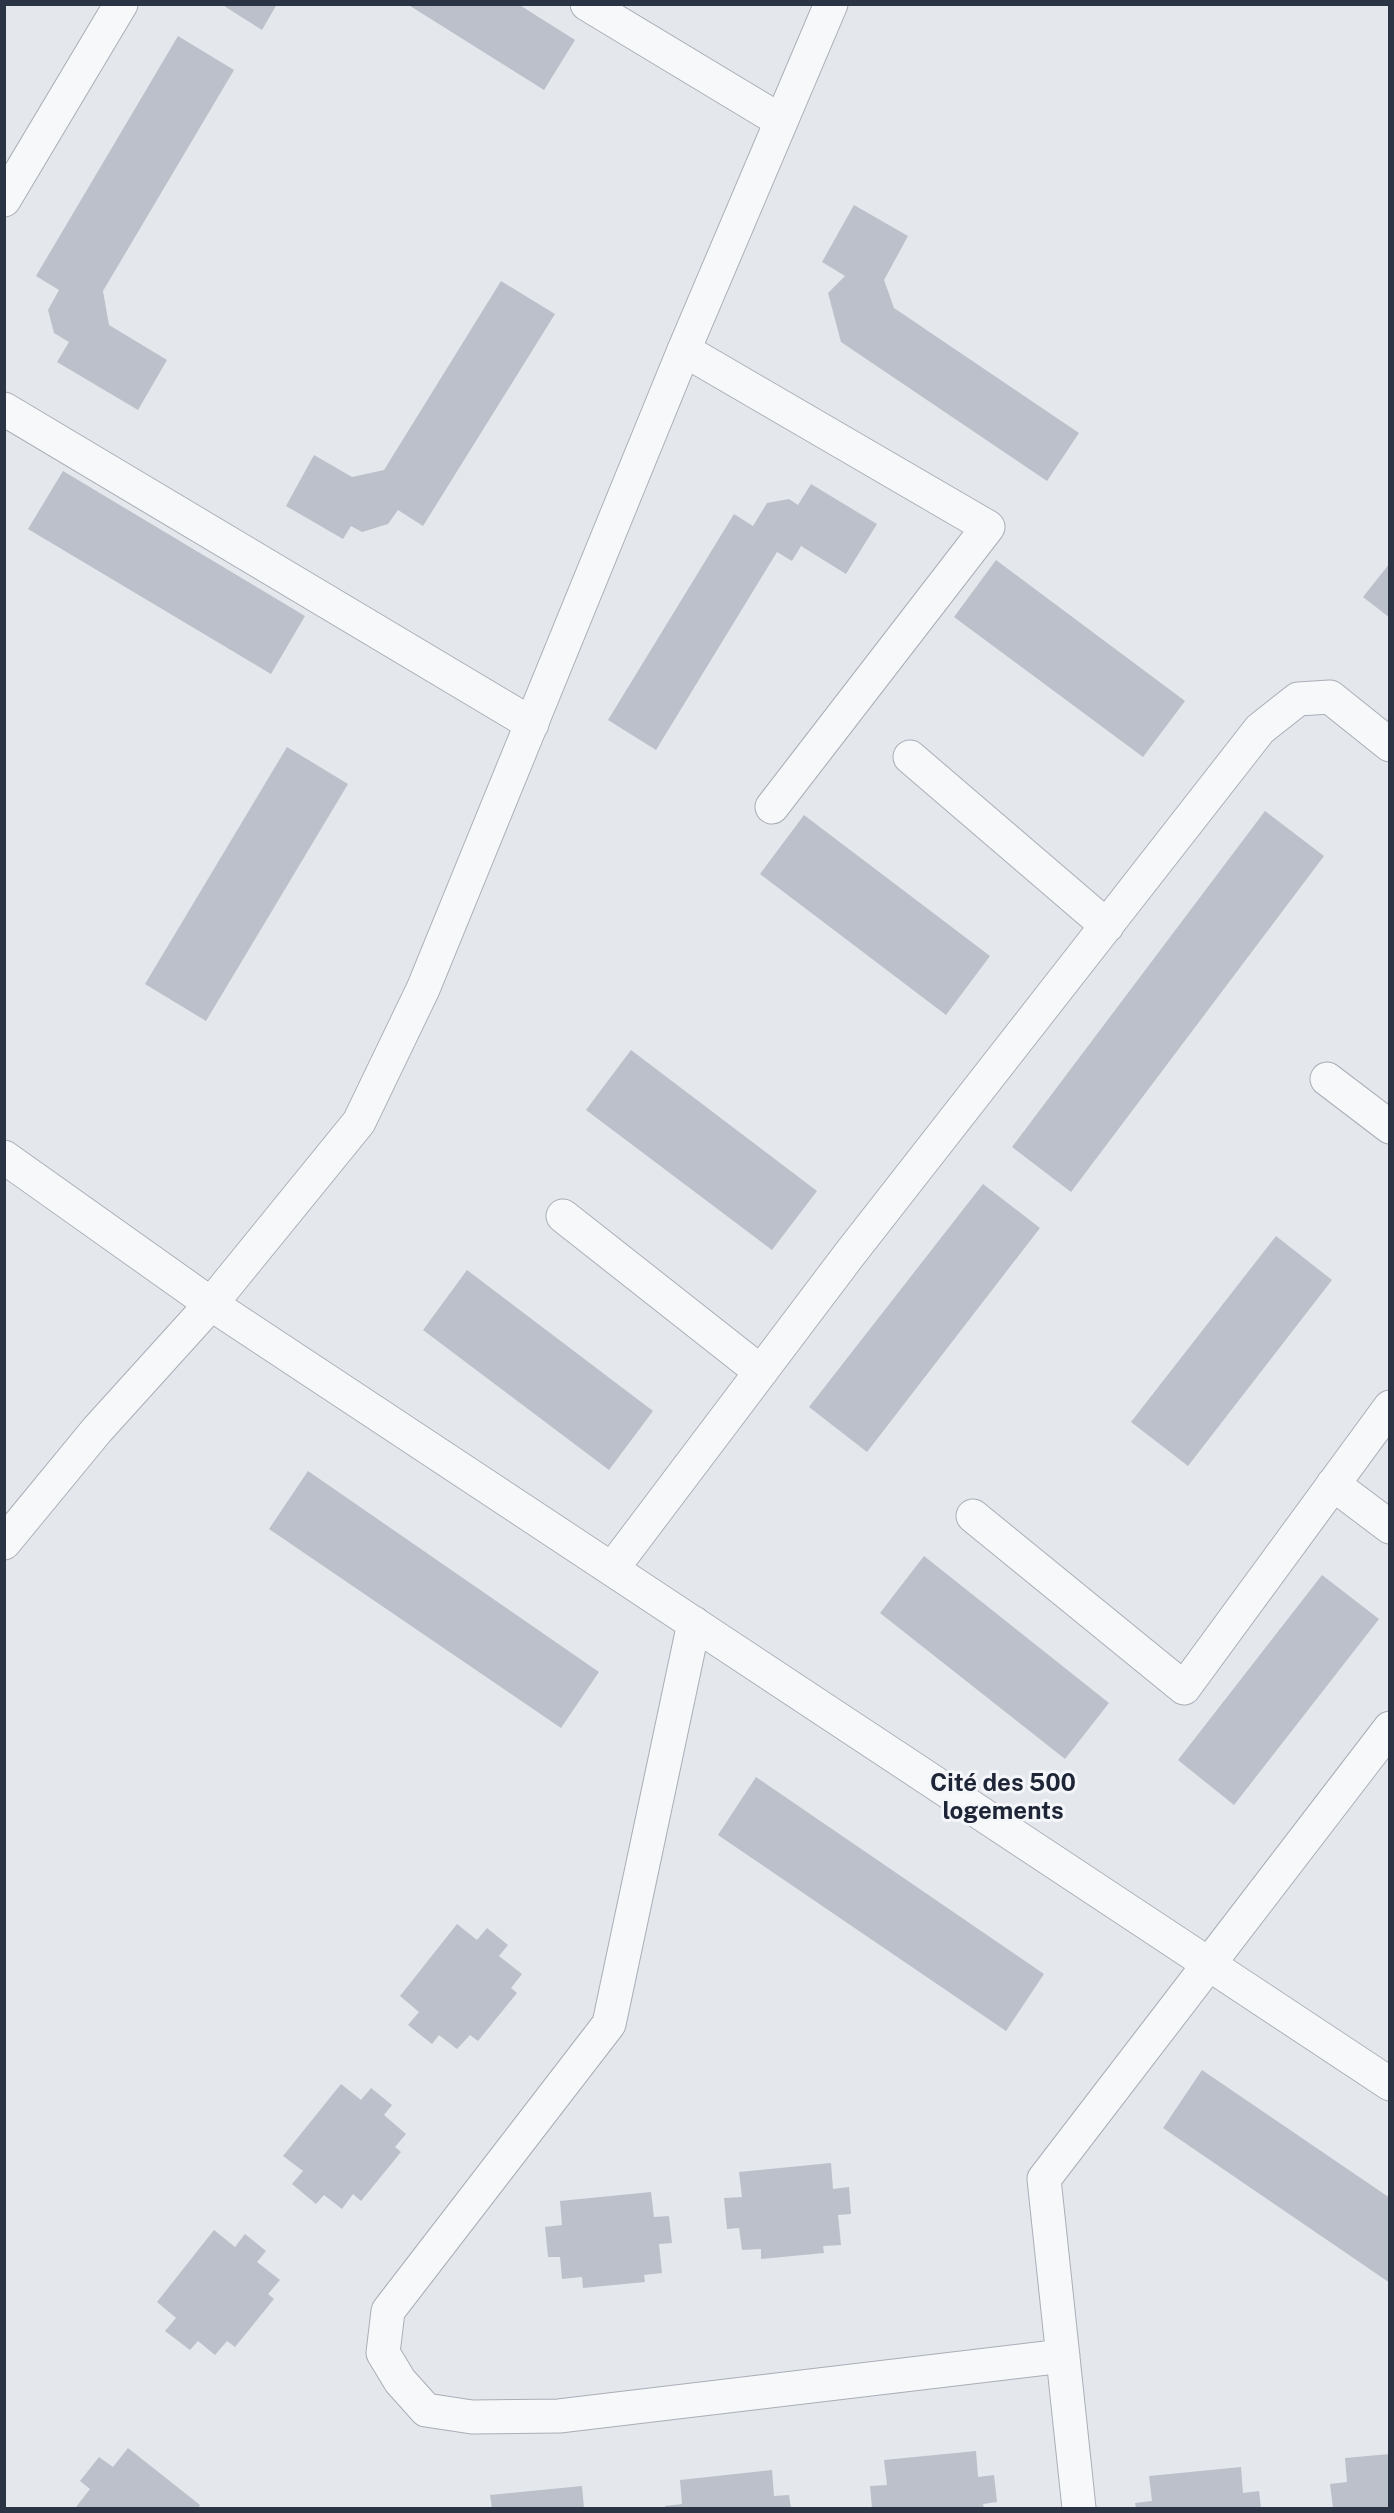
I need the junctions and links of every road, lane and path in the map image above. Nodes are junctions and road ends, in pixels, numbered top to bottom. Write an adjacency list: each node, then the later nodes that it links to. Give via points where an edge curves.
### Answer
1 (121, 4): 5 (street)
2 (587, 4): 4 (street)
3 (831, 4): 4 (street)
4 (781, 121): 6 (street)
5 (4, 200)
6 (684, 350): 8 (street); 11 (street, via 988,527)
7 (4, 409): 8 (street)
8 (532, 724): 17 (street, via 423,989 358,1122)
9 (1389, 745): 12 (street, via 1330,697 1298,699 1260,729)
10 (910, 757): 12 (street)
11 (772, 807)
12 (1107, 926): 18 (street)
13 (1327, 1079): 14 (street)
14 (1389, 1127)
15 (4, 1157): 17 (street)
16 (563, 1215): 18 (street)
17 (211, 1304): 23 (street, via 97,1430); 24 (street)
18 (760, 1372): 24 (street)
19 (1389, 1407): 20 (street)
20 (1333, 1484): 21 (street, via 1184,1688); 22 (street)
21 (973, 1516)
22 (1389, 1527)
23 (4, 1543)
24 (612, 1569): 25 (street)
25 (693, 1623): 27 (street); 29 (street, via 609,2024 388,2311 383,2353 400,2381 426,2410 472,2417 560,2416)
26 (1389, 1728): 27 (street)
27 (1209, 1963): 28 (street); 29 (street, via 1044,2178)
28 (1389, 2084)
29 (1062, 2356): 30 (street)
30 (1079, 2508)

